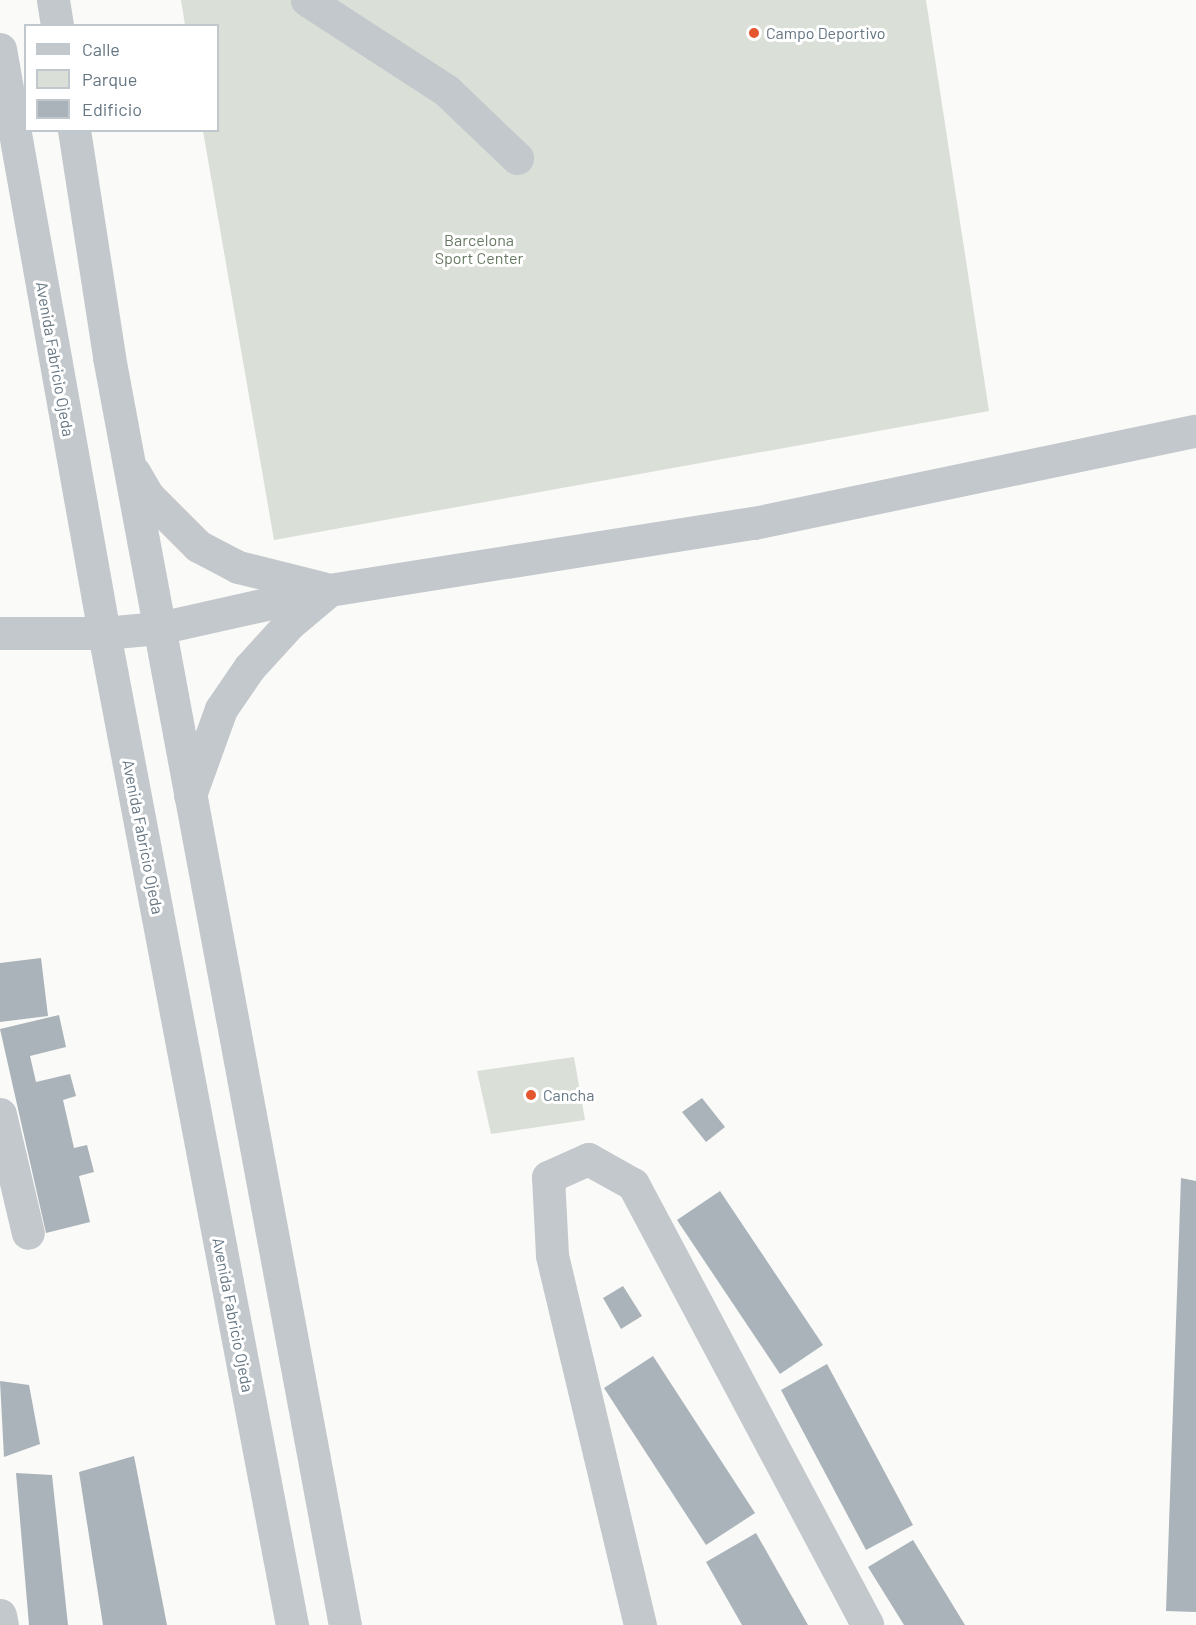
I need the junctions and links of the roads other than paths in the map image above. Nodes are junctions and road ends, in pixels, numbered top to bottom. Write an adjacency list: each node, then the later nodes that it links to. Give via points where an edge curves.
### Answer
1 (53, 0): 3 (street)
2 (307, 0): 6 (street, via 447,91)
3 (57, 24)
4 (0, 49): 12 (street, Avenida Fabricio Ojeda)
5 (74, 132): 8 (street)
6 (517, 158)
7 (1196, 431): 9 (street, via 754,523)
8 (128, 460): 9 (street, via 148,496 198,546 238,567); 10 (street)
9 (329, 590): 10 (street); 13 (street, via 290,623 249,668 221,710)
10 (159, 628): 12 (street); 13 (street)
11 (0, 633): 12 (street)
12 (104, 633): 19 (street, Avenida Fabricio Ojeda)
13 (190, 796): 20 (street)
14 (0, 1114): 15 (street)
15 (8, 1190): 16 (street)
16 (28, 1233)
17 (0, 1615): 18 (street)
18 (2, 1625)
19 (292, 1625)
20 (345, 1625)
21 (640, 1625): 22 (street, via 552,1255 548,1177 588,1159 633,1184)
22 (867, 1625)

